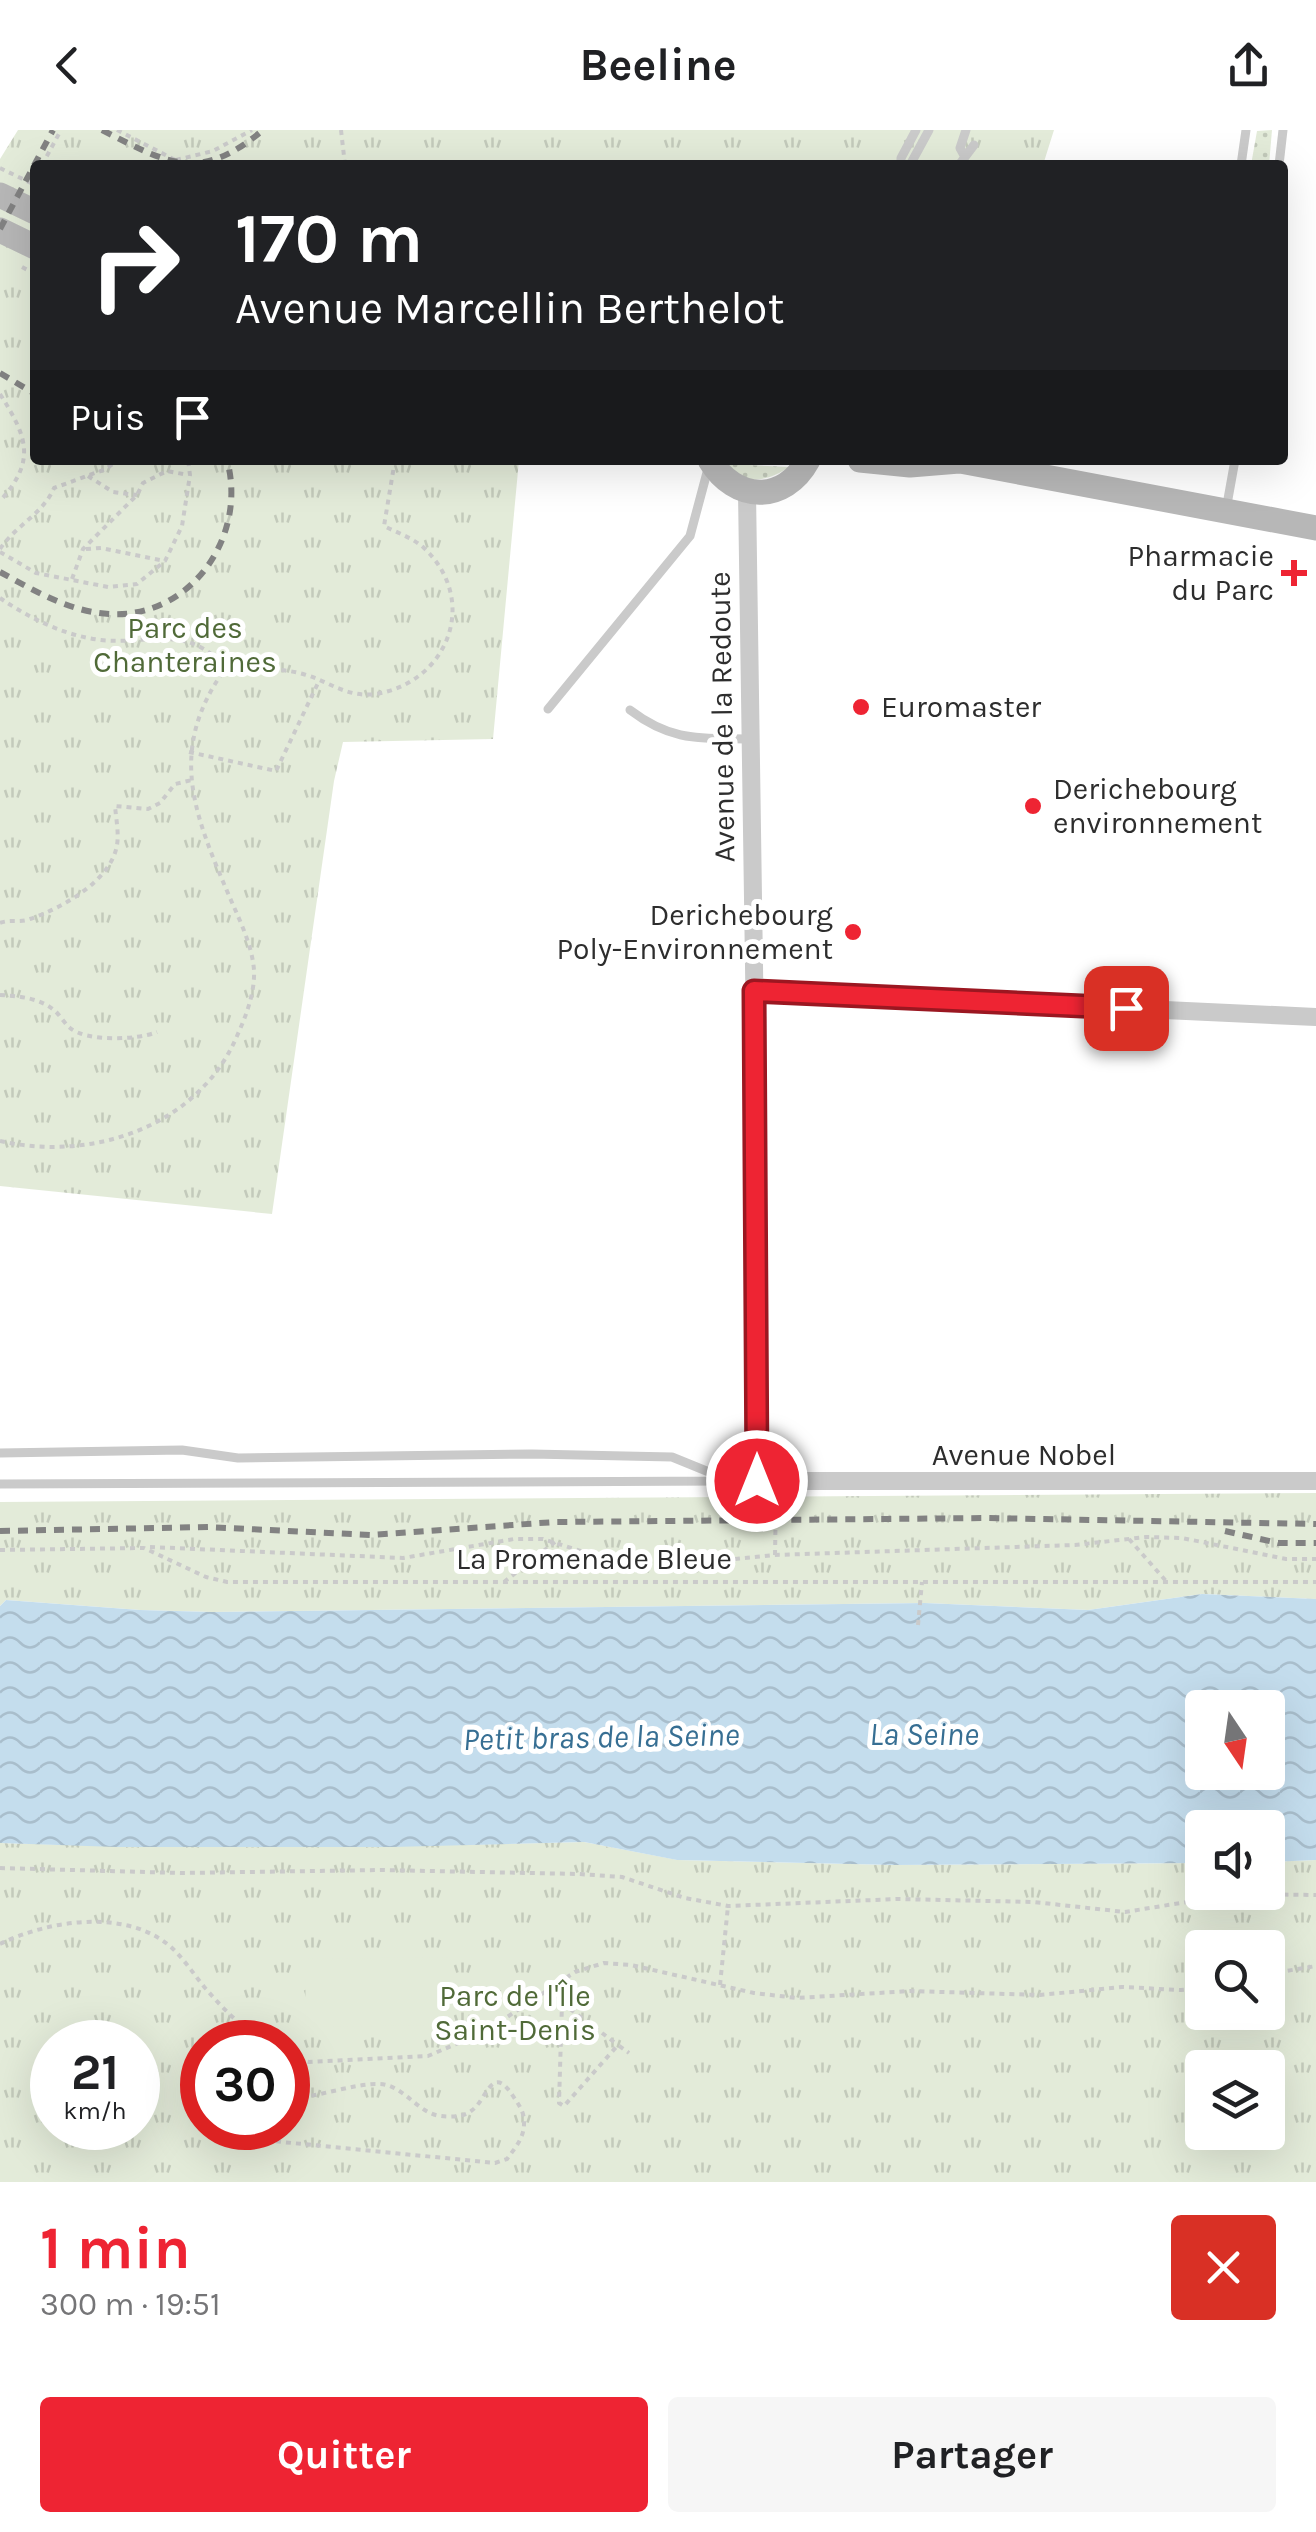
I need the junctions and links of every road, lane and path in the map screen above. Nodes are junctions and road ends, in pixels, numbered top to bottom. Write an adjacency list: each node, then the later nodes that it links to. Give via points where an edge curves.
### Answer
1 (60, 130): 11 (path)
2 (117, 130): 12 (path)
3 (252, 130): 12 (path, via 213,151)
4 (342, 130): 13 (path)
5 (916, 130): 14 (lane)
6 (929, 130): 15 (lane)
7 (966, 130): 16 (lane)
8 (1246, 130): 18 (lane)
9 (1283, 130): 19 (lane)
10 (974, 146): 17 (lane)
11 (45, 160)
12 (176, 160)
13 (345, 160)
14 (901, 160)
15 (913, 160)
16 (962, 160)
17 (963, 160)
18 (1241, 160)
19 (1280, 160)
20 (0, 168): 21 (path)
21 (30, 183)
22 (0, 195): 23 (main road)
23 (30, 210)
24 (0, 230): 25 (main road)
25 (30, 245)
26 (0, 394): 39 (path, via 25,454 20,477)
27 (109, 465): 36 (path)
28 (189, 465): 35 (path)
29 (394, 465): 48 (path, via 384,526 415,541 436,562 452,602 448,640 440,658 402,687 361,695)
30 (709, 465): 49 (lane, via 690,536)
31 (714, 465): 37 (main road)
32 (804, 465): 37 (main road, via 775,490)
33 (978, 465): 40 (main road)
34 (1234, 465): 40 (lane)
35 (190, 475): 38 (path, via 167,471 143,482); 44 (path, via 182,526)
36 (88, 476): 38 (path, via 113,492); 43 (path, via 54,488 46,507)
37 (747, 492): 51 (street, Avenue de la Redoute)
38 (137, 495): 42 (path)
39 (0, 501)
40 (1226, 512): 41 (main road)
41 (1316, 528)
42 (82, 549): 44 (path); 45 (path)
43 (0, 550): 45 (path, via 36,572)
44 (165, 561): 45 (path, via 138,584)
45 (72, 579)
46 (0, 598): 47 (path, via 50,626 87,637 192,641)
47 (226, 668): 48 (path, via 300,672); 52 (path, via 213,685)
48 (318, 681): 52 (path, via 276,771)
49 (548, 708)
50 (630, 710): 51 (lane, via 664,733)
51 (750, 739): 55 (street, Avenue de la Redoute)
52 (189, 752): 53 (path)
53 (192, 780): 54 (path, via 176,784 148,809 115,806 117,846 96,880 26,922); 59 (path, via 201,830 252,954 253,989 234,1044 189,1101 138,1132 59,1148)
54 (2, 925)
55 (754, 991): 57 (street); 63 (street, Avenue de la Redoute)
56 (0, 995): 58 (path, via 48,1006 79,1033 124,1039)
57 (1316, 1017)
58 (158, 1032)
59 (0, 1141)
60 (0, 1454): 62 (lane, via 672,1457)
61 (1316, 1480): 64 (street, Avenue Nobel)
62 (731, 1481): 63 (street, Avenue Nobel); 65 (lane)
63 (757, 1481): 64 (street, Avenue Nobel)
64 (776, 1482): 70 (path)
65 (0, 1484)
66 (1129, 1540): 70 (path); 71 (path, via 1182,1538 1270,1557); 74 (path)
67 (554, 1542): 68 (path, via 514,1539 402,1558); 70 (path, via 603,1558 706,1562); 72 (path)
68 (144, 1548): 69 (path, La Promenade Bleue); 72 (path, La Promenade Bleue, via 228,1582)
69 (0, 1550)
70 (775, 1555)
71 (1316, 1559)
72 (504, 1582): 73 (path, La Promenade Bleue)
73 (922, 1582): 74 (path, La Promenade Bleue); 76 (path)
74 (1167, 1582): 75 (path, La Promenade Bleue)
75 (1316, 1582)
76 (918, 1625)
77 (0, 1868): 79 (path, via 579,1874 632,1880)
78 (1316, 1895): 79 (path, via 1236,1894 1125,1912 898,1899)
79 (728, 1906): 84 (path)
80 (0, 1944): 87 (path, via 60,1926 139,1929 179,1954)
81 (1316, 1966): 82 (path)
82 (1285, 1971)
83 (559, 1982): 84 (path, via 591,1966 616,1963); 86 (path); 90 (path, via 442,2052)
84 (720, 1986): 85 (path, via 797,1998 910,1990 1040,1995)
85 (1185, 1990)
86 (562, 2003): 88 (path); 88 (path, via 558,2103 564,2106)
87 (238, 2020)
88 (618, 2045): 89 (path)
89 (629, 2053)
90 (310, 2061)
91 (310, 2098): 92 (path, via 377,2084 430,2114 461,2116 498,2082 516,2100 524,2129 508,2159 495,2162)
92 (310, 2145)

